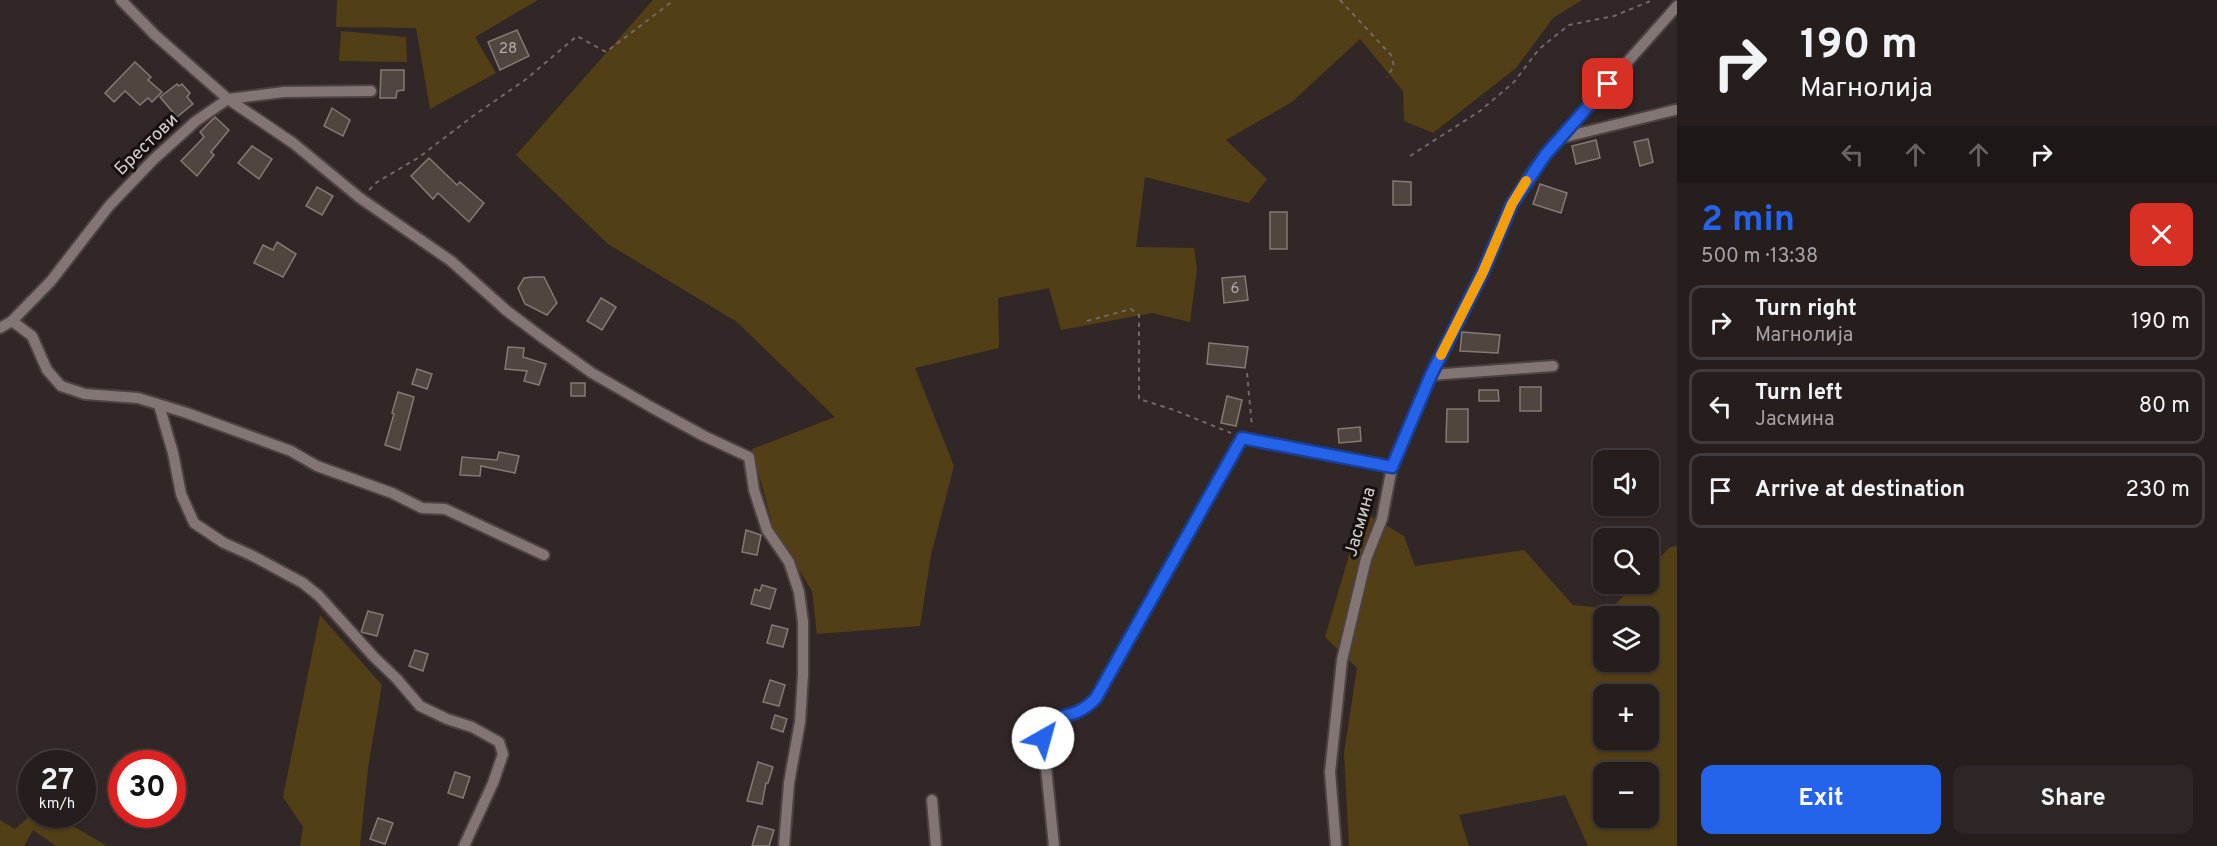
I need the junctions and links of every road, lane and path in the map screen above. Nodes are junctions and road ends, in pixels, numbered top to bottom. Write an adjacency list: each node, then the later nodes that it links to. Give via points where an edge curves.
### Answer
1 (121, 0): 8 (street)
2 (674, 0): 12 (path, via 606,52 577,36 525,80 418,158 377,182)
3 (1340, 0): 6 (path, via 1391,55 1394,66)
4 (1653, 0): 11 (path, via 1614,16 1569,25 1539,49 1514,82 1479,111)
5 (1677, 6): 10 (street, Јасмина)
6 (1387, 77)
7 (371, 92): 8 (street, Брестови, via 284,92)
8 (228, 99): 12 (street, via 293,143); 13 (street, Брестови, via 196,121 153,160)
9 (1676, 110): 10 (street)
10 (1561, 138): 18 (street, Јасмина, via 1528,177 1512,204)
11 (1410, 156)
12 (360, 198): 25 (street, via 451,261 507,311 592,373 748,457 767,530 789,562 800,592 803,622 800,722 789,783)
13 (12, 321): 15 (street, Брестови); 19 (street, via 32,336 47,370 61,386 85,394 138,398)
14 (1087, 321): 20 (path, via 1131,309 1139,315 1139,399)
15 (0, 328)
16 (1553, 366): 18 (street)
17 (1247, 373): 20 (path)
18 (1431, 375): 21 (street, Јасмина)
19 (159, 405): 22 (street, via 291,451 317,466 422,508 446,509); 24 (street, via 181,494 194,523 224,543 303,583 420,706 499,742 503,754)
20 (1247, 439): 21 (street); 27 (street, via 1096,698 1085,709 1051,719 1045,726)
21 (1392, 467): 28 (street, Јасмина, via 1382,519 1366,559 1342,660 1330,772)
22 (544, 555)
23 (932, 800): 26 (street)
24 (464, 846)
25 (784, 846)
26 (936, 846)
27 (1054, 846)
28 (1336, 846)

